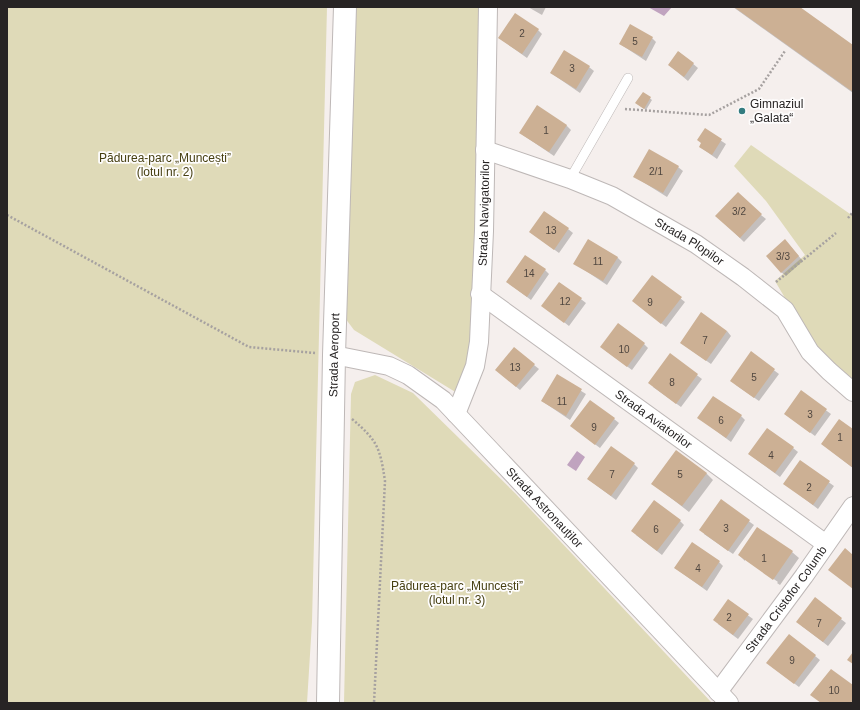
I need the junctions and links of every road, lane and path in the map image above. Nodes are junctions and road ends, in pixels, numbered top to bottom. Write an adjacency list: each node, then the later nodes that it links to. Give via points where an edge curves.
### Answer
1 (345, 7): 14 (street, Strada Aeroport)
2 (488, 7): 6 (street, Strada Navigatorilor)
3 (784, 51): 5 (path, via 759,89 709,115)
4 (628, 78): 5 (lane)
5 (611, 108): 7 (lane)
6 (485, 150): 7 (street, Strada Plopilor); 13 (street, Strada Navigatorilor)
7 (570, 179): 12 (street, Strada Plopilor, via 612,196 659,222 696,244)
8 (853, 212): 10 (path)
9 (7, 215): 14 (path, via 249,347)
10 (848, 218)
11 (836, 233): 12 (path)
12 (764, 293): 15 (street, Strada Plopilor, via 785,310 810,352)
13 (480, 294): 17 (street, Strada Navigatorilor, via 479,342 475,366); 19 (street, Strada Aviatorilor)
14 (334, 355): 16 (street, Strada Aeroport); 17 (street, Strada Astronauților, via 389,366 408,375 443,400)
15 (853, 392)
16 (333, 403): 21 (street, Strada Aeroport); 22 (path, via 370,434 381,455 385,481)
17 (456, 414): 20 (street, Strada Astronauților)
18 (853, 506): 19 (street, Strada Cristofor Columb)
19 (826, 544): 20 (street, Strada Cristofor Columb)
20 (723, 697)
21 (328, 703)
22 (374, 703)

